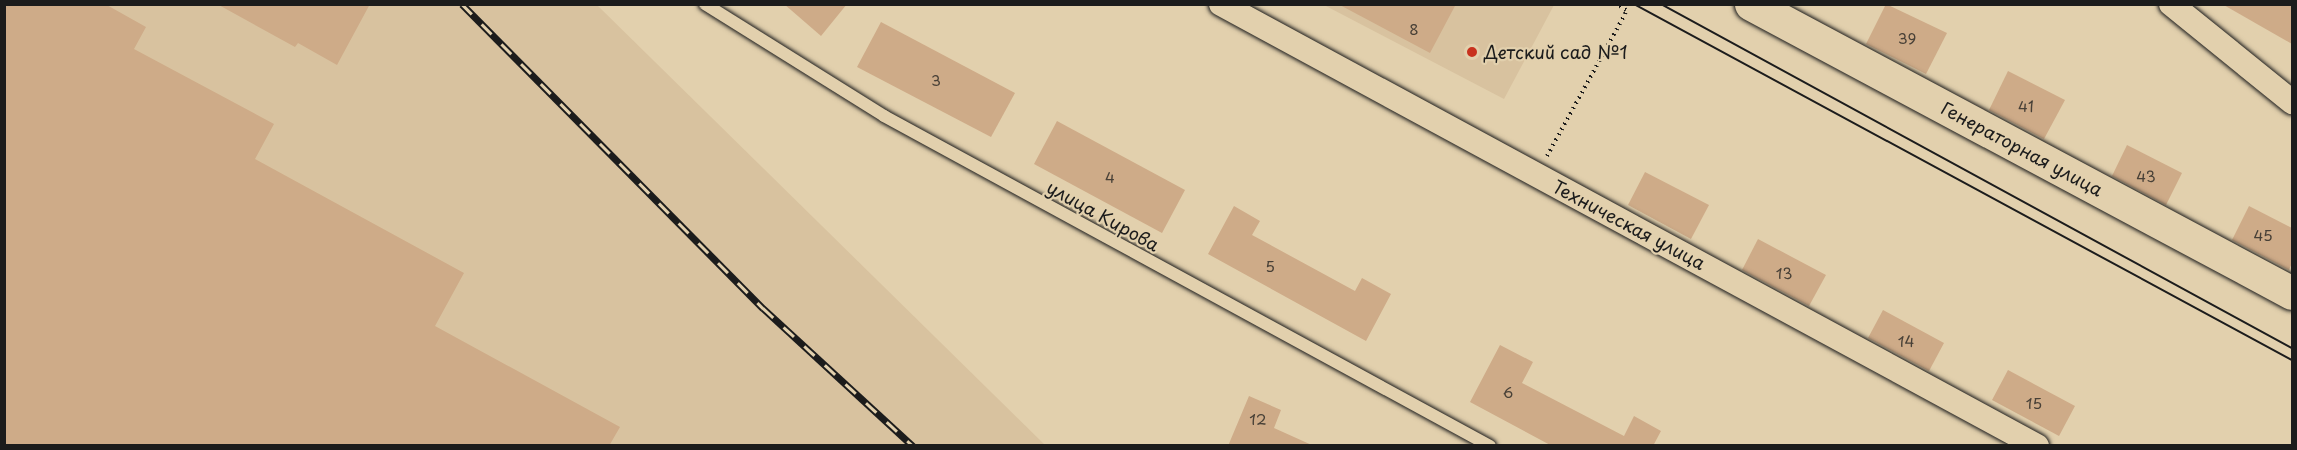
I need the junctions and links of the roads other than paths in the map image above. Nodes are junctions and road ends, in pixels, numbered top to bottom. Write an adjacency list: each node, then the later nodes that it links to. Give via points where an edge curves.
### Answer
1 (705, 4): 7 (lane, улица Кирова, via 884,116)
2 (1221, 4): 8 (street, Техническая улица)
3 (1751, 4): 6 (main road, Генераторная улица)
4 (2171, 4): 5 (street)
5 (2292, 102)
6 (2292, 293)
7 (1490, 446)
8 (2037, 446)

